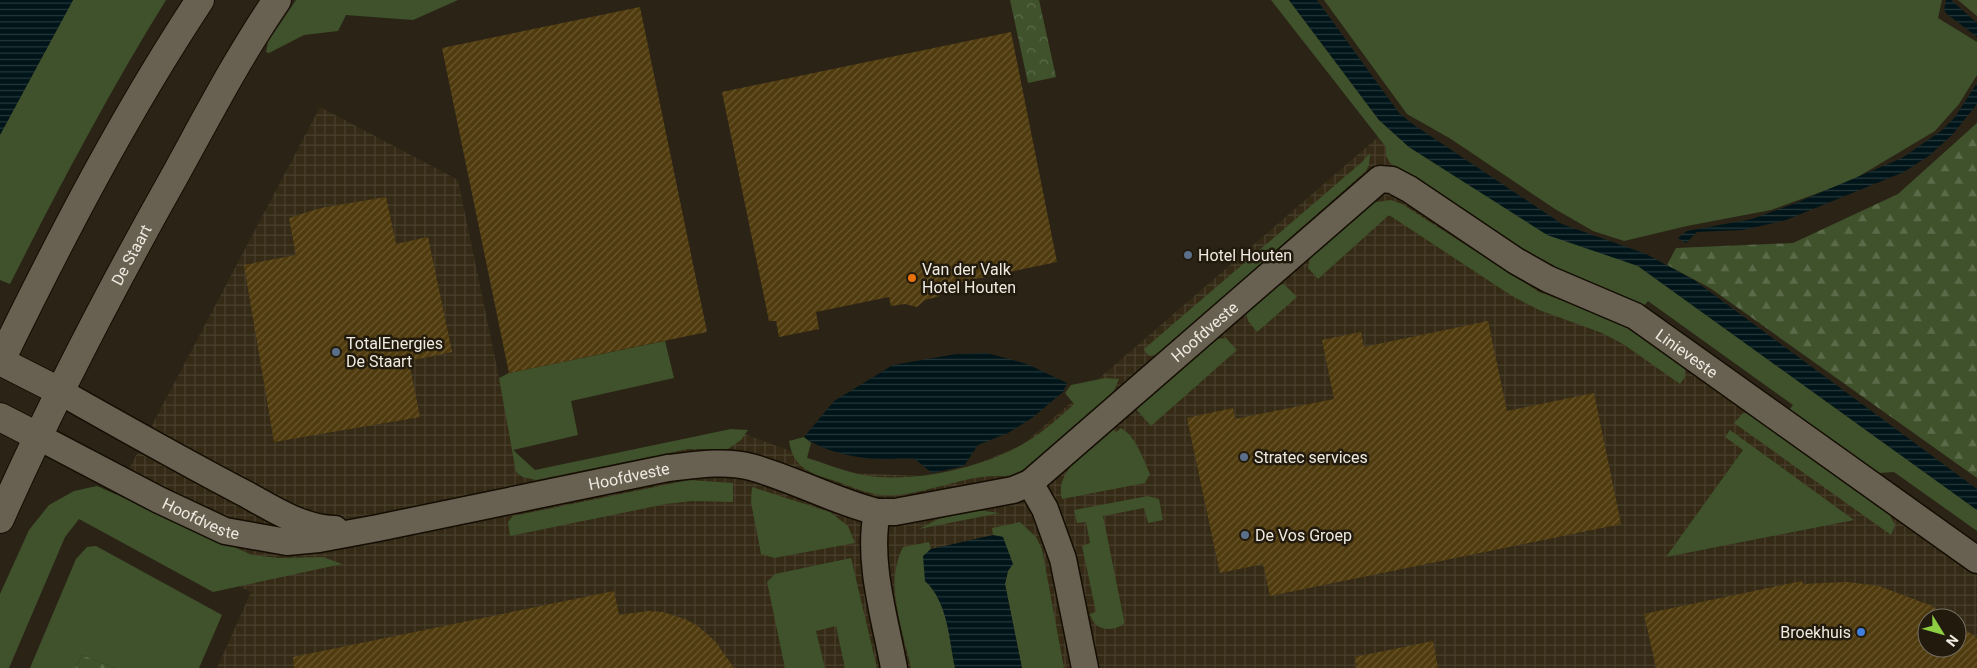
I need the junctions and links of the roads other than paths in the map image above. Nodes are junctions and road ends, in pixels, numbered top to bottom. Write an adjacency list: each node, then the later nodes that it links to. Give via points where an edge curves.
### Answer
1 (200, 0): 4 (main road, via 157,64 56,249)
2 (277, 0): 5 (main road, De Staart, via 250,39 125,264)
3 (1380, 179): 8 (street, Hoofdveste); 12 (street, Linieveste, via 1392,180 1409,189 1548,279 1635,316)
4 (0, 362): 5 (main road)
5 (59, 391): 7 (main road, De Staart); 11 (street, Hoofdveste, via 294,520 331,529)
6 (0, 416): 7 (main road)
7 (38, 436): 10 (main road, De Staart); 11 (street, Hoofdveste, via 159,500 226,531 286,542)
8 (1030, 483): 9 (street, Hoofdveste, via 896,512); 14 (street, via 1045,509 1063,559)
9 (877, 512): 11 (street, Hoofdveste, via 750,467 698,464); 13 (street, via 874,546)
10 (0, 519)
11 (378, 528)
12 (1977, 560)
13 (894, 668)
14 (1085, 668)

